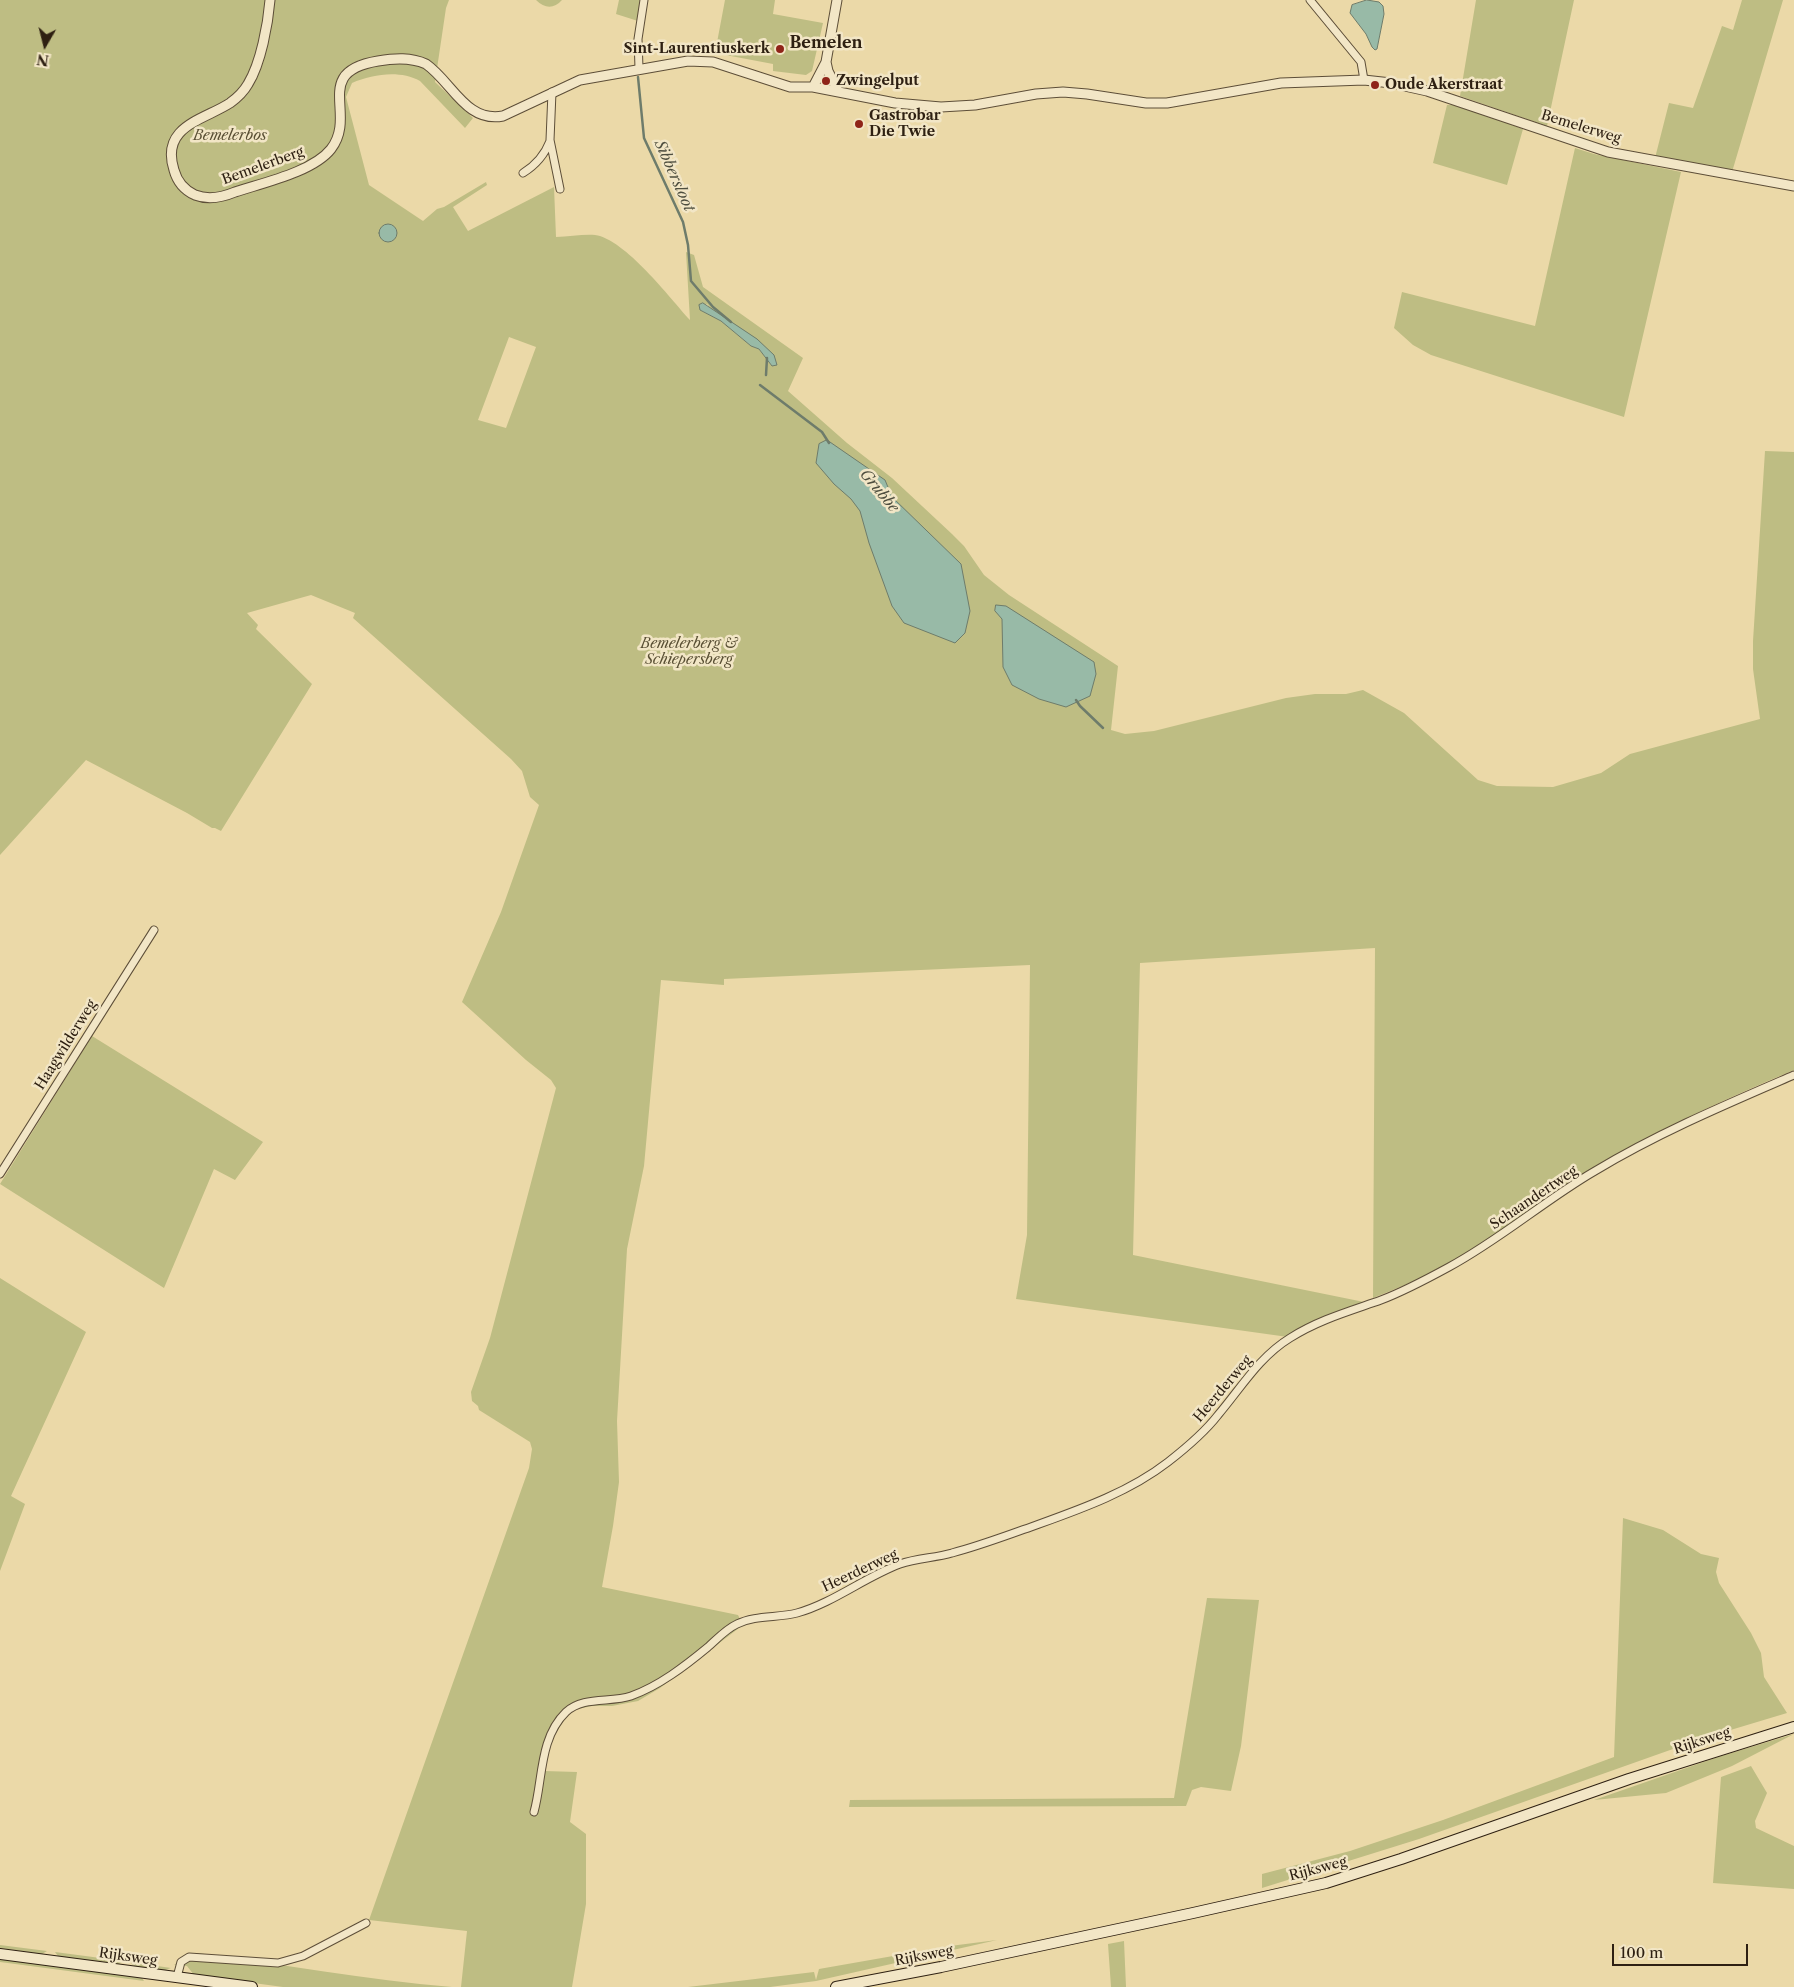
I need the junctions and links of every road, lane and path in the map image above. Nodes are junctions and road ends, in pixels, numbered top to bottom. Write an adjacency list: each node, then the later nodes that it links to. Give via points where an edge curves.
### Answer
1 (270, 0): 10 (street, Bemelerberg, via 256,65 247,86 230,102 190,122 175,140 174,171 184,188 194,194 212,198 227,195 319,160 331,149 339,131 342,80 355,68 372,62 417,60 431,67 471,110 484,116 503,116)
2 (644, 0): 6 (street, via 638,39)
3 (837, 0): 5 (street)
4 (1315, 1): 7 (street, via 1361,62)
5 (826, 62): 8 (street); 9 (street)
6 (639, 68): 8 (street, via 704,61 784,86); 10 (street, via 580,80)
7 (1364, 80): 9 (street, via 1280,83 1167,103 1063,92 975,106 941,107 896,103); 13 (street, Bemelerweg, via 1427,91 1608,152)
8 (813, 87): 9 (street)
9 (838, 91)
10 (552, 92): 11 (street)
11 (550, 140): 12 (street, via 539,159); 14 (street)
12 (523, 173)
13 (1794, 186)
14 (560, 189)
15 (154, 930): 17 (street, Haagwilderweg)
16 (1794, 1076): 18 (street, Schaandertweg, via 1681,1126 1602,1167 1434,1276 1394,1295 1331,1317)
17 (0, 1174)
18 (1288, 1339): 20 (street, Heerderweg, via 1254,1370 1200,1435 1169,1462 1134,1484 1085,1507 985,1543 948,1555 899,1564 804,1610 740,1622 686,1664 644,1690 622,1698 584,1702 572,1708 562,1718 548,1744)
19 (1794, 1727): 25 (main road, Rijksweg, via 1629,1779 1326,1883 1194,1914)
20 (534, 1812)
21 (366, 1923): 23 (street, via 303,1956 278,1963 189,1957 181,1962)
22 (0, 1954): 23 (main road, Rijksweg)
23 (177, 1978): 24 (main road, Rijksweg)
24 (252, 1987)
25 (836, 1987)

